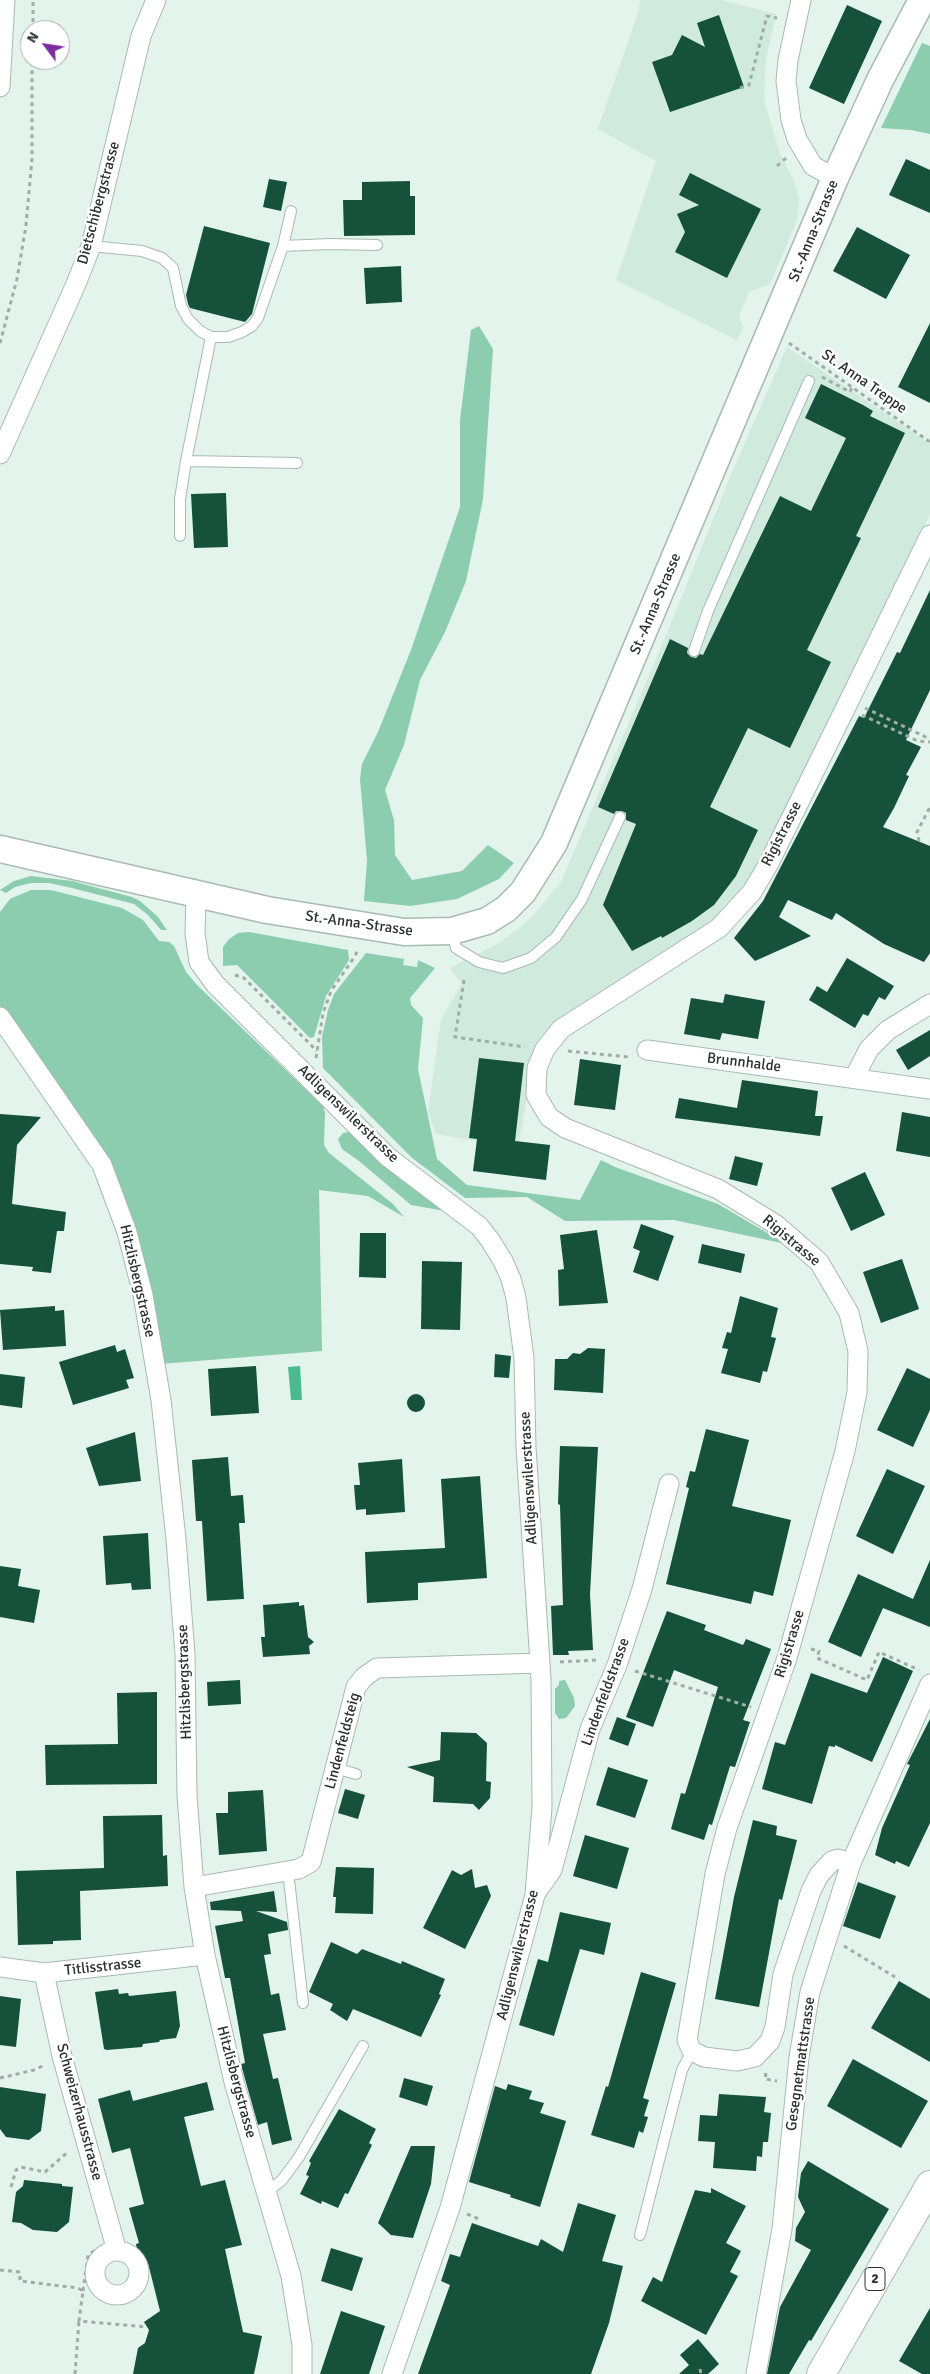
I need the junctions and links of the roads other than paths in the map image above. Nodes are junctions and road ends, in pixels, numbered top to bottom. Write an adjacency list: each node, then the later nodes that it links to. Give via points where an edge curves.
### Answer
1 (5, 0): 5 (street)
2 (156, 0): 8 (street, Dietschibergstrasse, via 141,36)
3 (801, 0): 6 (street, via 786,81 791,120 797,139 813,166)
4 (922, 0): 6 (main road, St.-Anna-Strasse, via 880,80)
5 (0, 87)
6 (835, 178): 22 (main road, St.-Anna-Strasse, via 554,843 523,892 506,909 487,922)
7 (291, 211): 9 (lane)
8 (91, 246): 11 (lane, via 142,251 169,263 176,275 184,312); 13 (street, Dietschibergstrasse)
9 (283, 246): 10 (lane); 11 (lane, via 263,307 252,326 235,336)
10 (378, 246)
11 (211, 338): 14 (lane)
12 (809, 381): 18 (lane, via 708,611)
13 (0, 454)
14 (186, 461): 15 (lane); 17 (lane, via 180,499)
15 (297, 463)
16 (930, 535): 42 (street, Rigistrasse, via 752,892 719,928 561,1029 545,1049 537,1068 536,1094 548,1117 718,1190 775,1224 819,1262 849,1313 858,1351 857,1392 845,1451 787,1658 727,1828 715,1874 687,2040)
17 (180, 536)
18 (694, 651)
19 (620, 817): 22 (lane, via 582,899 556,937 531,958 504,968 479,962 456,948)
20 (0, 849): 21 (main road)
21 (196, 894): 22 (main road, St.-Anna-Strasse, via 266,910 404,932); 29 (street, Adligenswilerstrasse, via 195,933 199,962 215,984 388,1157 479,1226 503,1261 516,1298 524,1358 526,1447)
22 (452, 931)
23 (930, 1004): 26 (street, via 888,1030 870,1049)
24 (0, 1017): 35 (street, Hitzlisbergstrasse, via 102,1165 128,1232 143,1295 161,1400 186,1654 187,1796)
25 (648, 1050): 26 (street, Brunnhalde)
26 (854, 1078): 27 (street, Brunnhalde)
27 (930, 1090)
28 (669, 1484): 36 (street, Lindenfeldstrasse, via 642,1589 617,1665 590,1729 552,1870)
29 (547, 1663): 31 (street, Lindenfeldsteig, via 377,1668 356,1687); 36 (street, Adligenswilerstrasse)
30 (930, 1684): 33 (street, Gesegnetmattstrasse)
31 (335, 1768): 32 (lane); 34 (street, Lindenfeldsteig, via 311,1862)
32 (356, 1774)
33 (852, 1863): 42 (street, via 832,1860 818,1875 788,1958 776,2027 770,2041 755,2057 737,2061 704,2057); 49 (street, Gesegnetmattstrasse, via 810,1992 799,2057 782,2229)
34 (288, 1871): 35 (street, Lindenfeldsteig); 40 (lane)
35 (194, 1887): 37 (street, Hitzlisbergstrasse)
36 (535, 1895): 48 (street, Adligenswilerstrasse, via 450,2208)
37 (205, 1956): 39 (street, Titlisstrasse); 43 (street, Hitzlisbergstrasse, via 234,2082)
38 (0, 1967): 39 (street, Titlisstrasse)
39 (44, 1973): 46 (street, Schweizerhausstrasse, via 62,2056)
40 (303, 2003)
41 (363, 2046): 43 (lane, via 299,2157 282,2180)
42 (692, 2051): 45 (lane, via 682,2070)
43 (267, 2192): 47 (street, Hitzlisbergstrasse, via 291,2276 302,2345)
44 (928, 2194): 50 (main road, 2)
45 (640, 2235)
46 (115, 2244)
47 (302, 2374)
48 (392, 2374)
49 (756, 2374)
50 (821, 2374)

